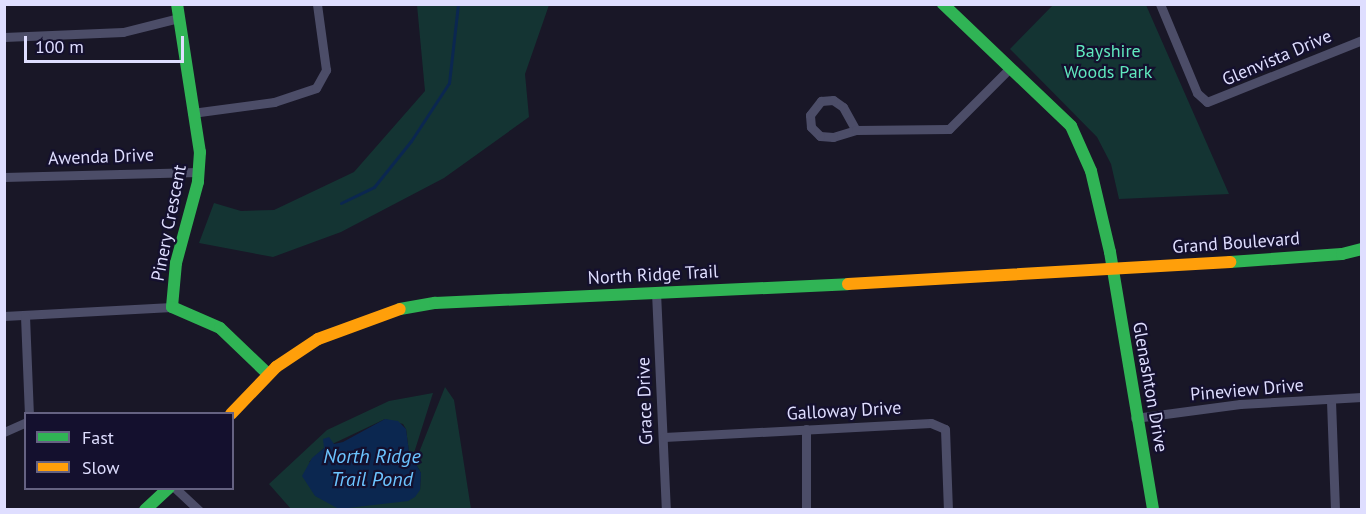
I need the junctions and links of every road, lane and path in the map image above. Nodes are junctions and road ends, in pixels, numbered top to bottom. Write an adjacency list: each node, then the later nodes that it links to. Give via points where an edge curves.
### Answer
1 (177, 4): 5 (street, Pinery Crescent)
2 (316, 4): 9 (street, via 326,70 316,88 274,102)
3 (943, 4): 8 (street, Glenashton Drive)
4 (1160, 4): 7 (street, Glenvista Drive, via 1197,93 1207,102)
5 (179, 18): 6 (street, via 123,32); 9 (street, Pinery Crescent)
6 (4, 37)
7 (1362, 40)
8 (1010, 68): 10 (street, via 949,129); 14 (street, Glenashton Drive, via 1071,126 1091,171)
9 (192, 113): 11 (street, Pinery Crescent, via 200,152)
10 (856, 130): 10 (street, via 833,137 820,136 811,127 812,109 827,99 839,102)
11 (198, 172): 12 (street, Awenda Drive); 16 (street, Pinery Crescent, via 178,251)
12 (4, 177)
13 (1362, 249): 14 (street, Grand Boulevard, via 1342,254)
14 (1112, 270): 15 (street, North Ridge Trail); 24 (street, Glenashton Drive)
15 (656, 292): 19 (street, North Ridge Trail, via 435,303 386,311 318,339); 28 (street, Grace Drive)
16 (172, 307): 18 (street); 19 (street, via 220,328)
17 (4, 316): 18 (street)
18 (25, 316): 22 (street)
19 (268, 374): 23 (street, North Ridge Trail)
20 (1362, 397): 21 (street, Pineview Drive)
21 (1331, 401): 24 (street, Pineview Drive, via 1240,404); 37 (street)
22 (29, 412)
23 (233, 412)
24 (1135, 418): 36 (street, Glenashton Drive)
25 (24, 423): 27 (street)
26 (806, 429): 28 (street, Galloway Drive); 34 (street); 35 (street, Galloway Drive, via 931,423 945,429)
27 (4, 432)
28 (664, 437): 33 (street, Grace Drive)
29 (168, 490): 31 (street)
30 (176, 490): 32 (street)
31 (145, 510)
32 (198, 510)
33 (666, 510)
34 (806, 510)
35 (948, 510)
36 (1153, 510)
37 (1335, 510)

